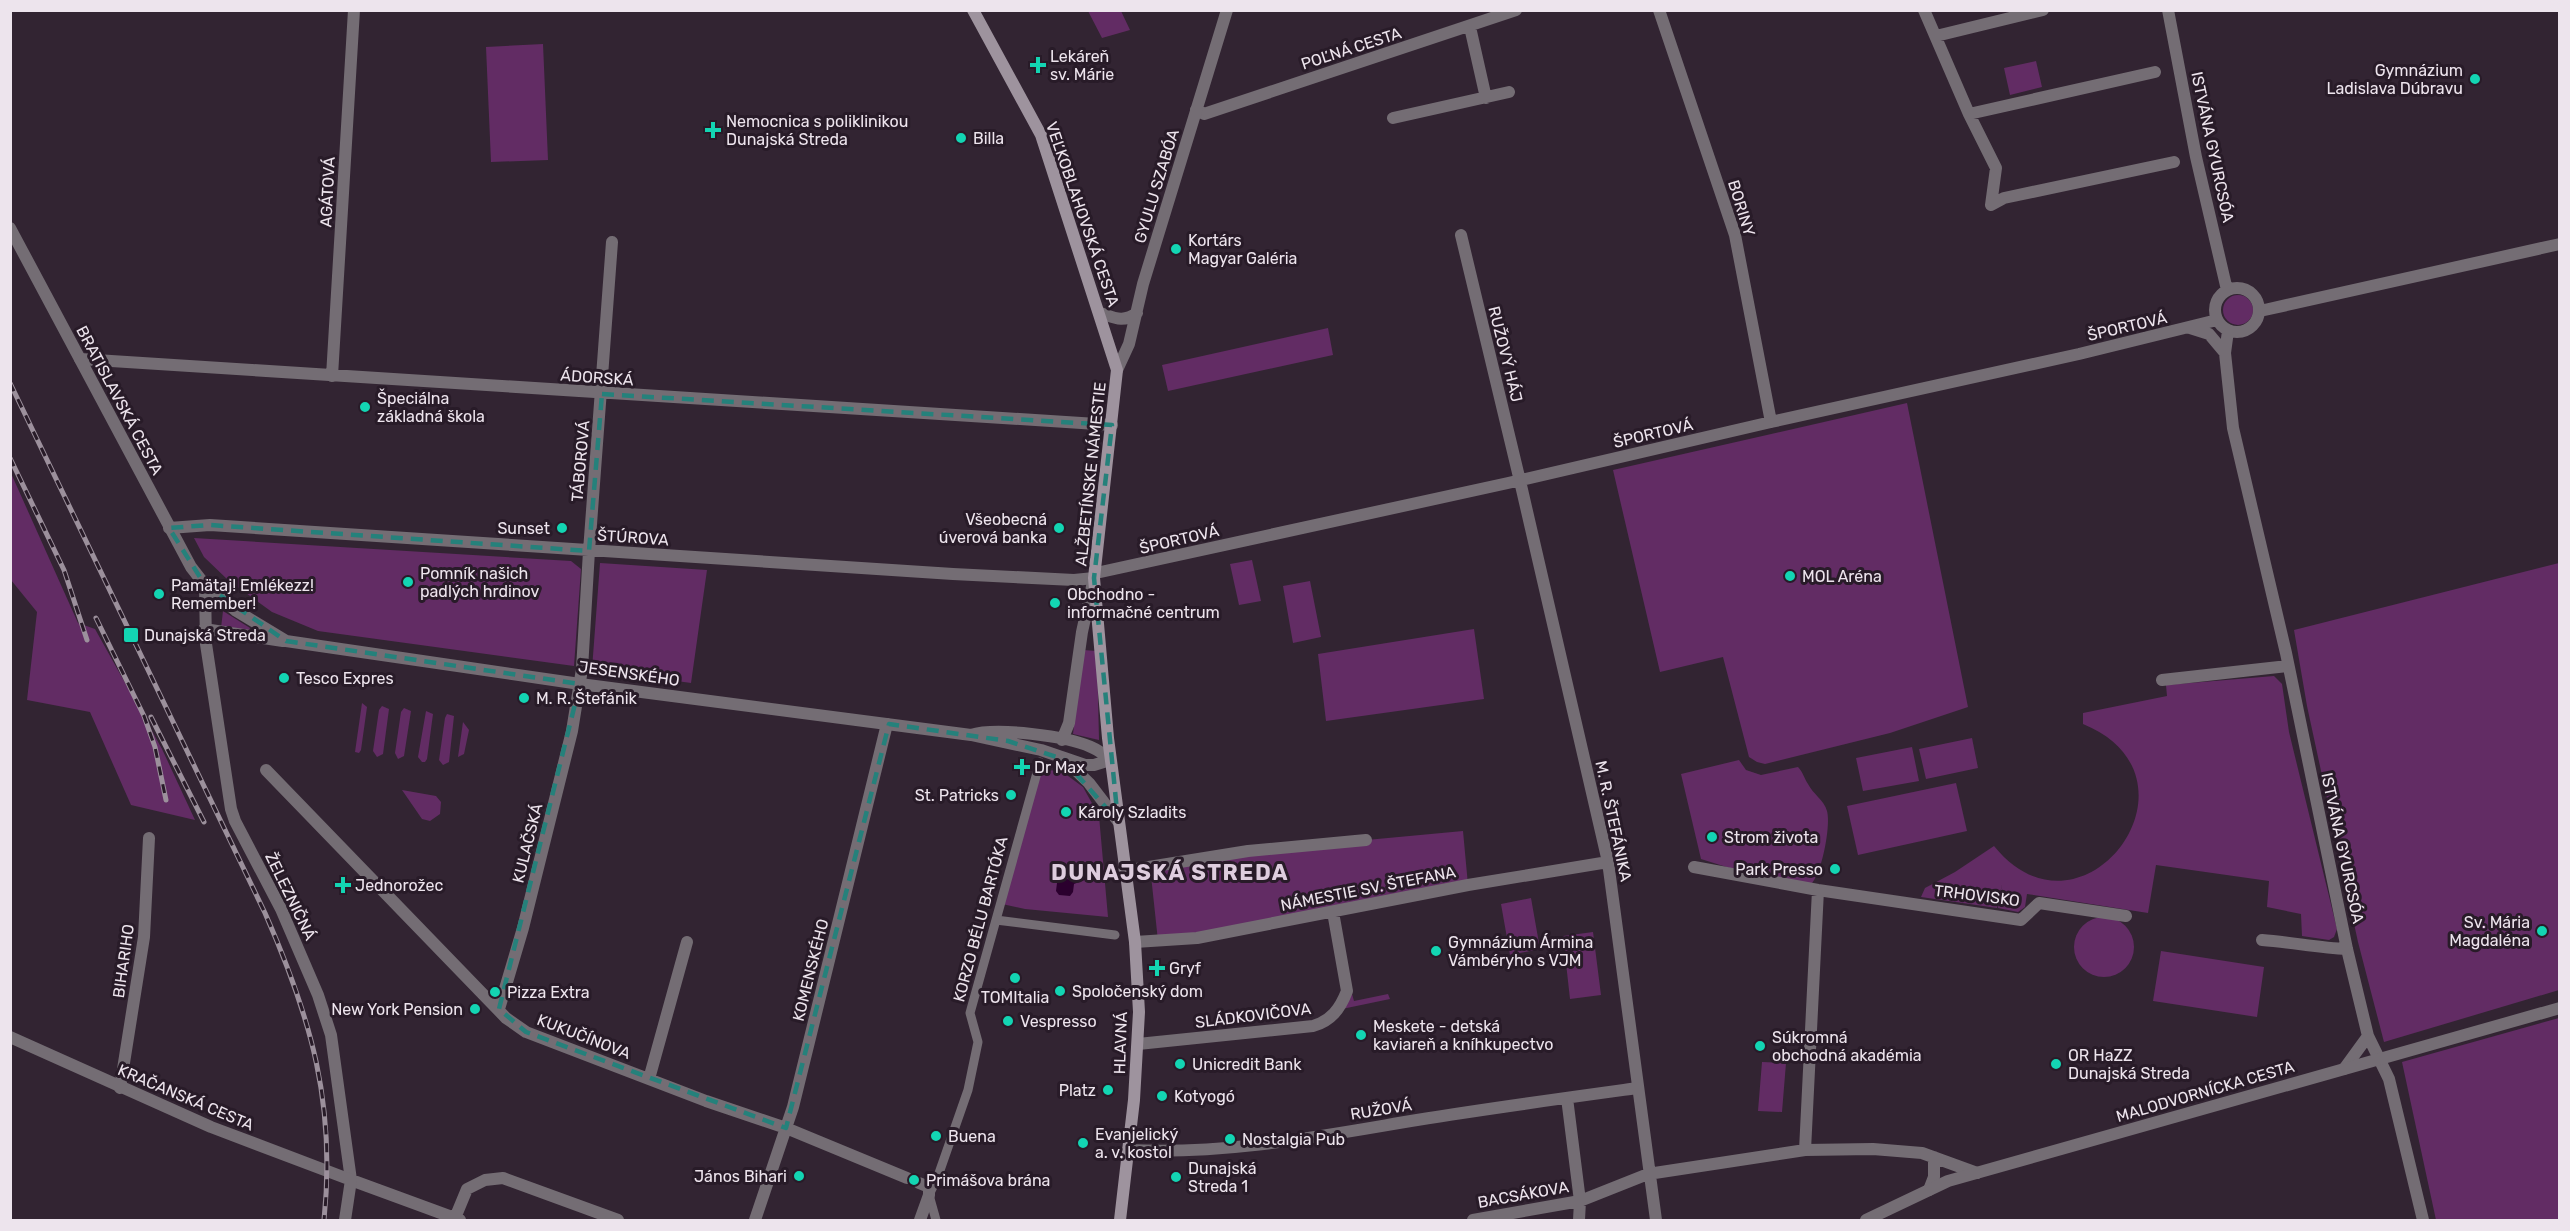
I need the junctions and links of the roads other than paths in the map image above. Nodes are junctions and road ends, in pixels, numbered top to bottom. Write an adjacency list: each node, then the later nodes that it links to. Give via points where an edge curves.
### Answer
1 (354, 10): 32 (street, AGÁTOVÁ)
2 (973, 10): 25 (main road, VEĽKOBLAHOVSKÁ CESTA, via 1041,135)
3 (1227, 10): 14 (street, GYULU SZABÓA)
4 (1516, 10): 9 (street, POĽNÁ CESTA)
5 (1659, 10): 34 (street, BORINY, via 1735,235)
6 (1924, 10): 10 (street)
7 (2043, 10): 10 (street)
8 (2168, 10): 22 (street, ISTVÁNA GYURCSÓA)
9 (1470, 27): 13 (street); 14 (street, POĽNÁ CESTA, via 1204,114)
10 (1936, 36): 15 (street)
11 (2155, 72): 15 (street)
12 (1509, 92): 13 (street)
13 (1486, 98): 16 (street)
14 (1196, 110): 24 (street, GYULU SZABÓA)
15 (1970, 114): 17 (street, via 1996,168 1991,205 2004,198)
16 (1392, 118)
17 (2174, 162)
18 (10, 228): 30 (street, BRATISLAVSKÁ CESTA)
19 (1461, 235): 36 (street, RUŽOVÝ HÁJ)
20 (612, 242): 33 (street, TÁBOROVÁ)
21 (2559, 244): 23 (street)
22 (2227, 290): 23 (street, via 2249,291); 26 (street, via 2216,303)
23 (2260, 311): 28 (street, via 2255,325 2249,329)
24 (1137, 312): 25 (street, via 1128,319); 31 (street, GYULU SZABÓA)
25 (1101, 313): 31 (main road, VEĽKOBLAHOVSKÁ CESTA)
26 (2217, 320): 27 (street, ŠPORTOVÁ); 28 (street)
27 (2189, 328): 29 (street, via 2209,334); 34 (street, ŠPORTOVÁ)
28 (2228, 331): 29 (street, ISTVÁNA GYURCSÓA)
29 (2224, 353): 43 (street, ISTVÁNA GYURCSÓA, via 2233,429)
30 (80, 359): 32 (street, ÁDORSKÁ); 37 (street, BRATISLAVSKÁ CESTA)
31 (1118, 370): 35 (main road, ALŽBETÍNSKE NÁMESTIE)
32 (332, 376): 33 (street, ÁDORSKÁ)
33 (602, 394): 35 (street, ÁDORSKÁ); 38 (street, TÁBOROVÁ)
34 (1771, 422): 36 (street, ŠPORTOVÁ)
35 (1112, 424): 39 (main road, ALŽBETÍNSKE NÁMESTIE)
36 (1520, 481): 39 (street, ŠPORTOVÁ); 56 (street, M. R. ŠTEFÁNIKA)
37 (169, 528): 38 (street, ŠTÚROVA, via 210,525); 40 (street, BRATISLAVSKÁ CESTA, via 190,567)
38 (589, 551): 39 (street, ŠTÚROVA, via 1074,580); 45 (street, TÁBOROVÁ)
39 (1095, 576): 48 (street, via 1082,632 1069,723); 50 (main road, ALŽBETÍNSKE NÁMESTIE)
40 (205, 585): 41 (street, ŽELEZNIČNÁ); 42 (street, JESENSKÉHO, via 235,610)
41 (204, 629): 42 (street); 86 (street, ŽELEZNIČNÁ, via 231,809 281,909 331,1035)
42 (286, 641): 45 (street, JESENSKÉHO)
43 (2288, 666): 44 (street); 67 (street, ISTVÁNA GYURCSÓA)
44 (2162, 680)
45 (580, 684): 46 (street, JESENSKÉHO); 69 (street, KULAČSKÁ, via 524,928)
46 (888, 724): 47 (street, JESENSKÉHO); 79 (street, KOMENSKÉHO)
47 (971, 735): 48 (street, via 993,731); 49 (street, JESENSKÉHO, via 1008,741)
48 (1062, 740): 50 (street, via 1088,745)
49 (1063, 759): 50 (street, JESENSKÉHO, via 1089,765); 53 (street, via 1089,783)
50 (1110, 760): 53 (main road, HLAVNÁ)
51 (1040, 762): 62 (street, KORZO BÉLU BARTÓKA)
52 (266, 770): 69 (street, KUKUČÍNOVA)
53 (1118, 821): 58 (main road, HLAVNÁ)
54 (149, 838): 76 (street, BIHARIHO, via 144,937)
55 (1366, 840): 58 (street, via 1248,850)
56 (1608, 861): 60 (street, NÁMESTIE SV. ŠTEFANA); 77 (street, M. R. ŠTEFÁNIKA)
57 (1694, 867): 59 (street, TRHOVISKO)
58 (1124, 871): 66 (main road, HLAVNÁ)
59 (1818, 890): 61 (street, TRHOVISKO, via 2021,920 2039,903); 81 (street)
60 (1333, 912): 66 (street, NÁMESTIE SV. ŠTEFANA, via 1197,938); 72 (street, SLÁDKOVIČOVA, via 1347,992 1326,1022)
61 (2126, 916)
62 (996, 920): 63 (street); 89 (street, KORZO BÉLU BARTÓKA, via 970,1013 978,1042 968,1090)
63 (1115, 935)
64 (2262, 940): 67 (street)
65 (687, 942): 75 (street)
66 (1135, 942): 72 (main road, HLAVNÁ)
67 (2348, 949): 70 (street, ISTVÁNA GYURCSÓA)
68 (2559, 1008): 73 (street, MALODVORNÍCKA CESTA)
69 (500, 1009): 75 (street, KUKUČÍNOVA, via 526,1032)
70 (2368, 1036): 73 (street, ISTVÁNA GYURCSÓA); 74 (street)
71 (10, 1037): 76 (street, KRAČANSKÁ CESTA)
72 (1138, 1044): 80 (main road, HLAVNÁ)
73 (2379, 1059): 74 (street, MALODVORNÍCKA CESTA); 102 (street, ISTVÁNA GYURCSÓA, via 2389,1079)
74 (2344, 1069): 83 (street, MALODVORNÍCKA CESTA)
75 (650, 1079): 79 (street, KUKUČÍNOVA)
76 (120, 1088): 86 (street, KRAČANSKÁ CESTA, via 222,1132)
77 (1638, 1088): 78 (street, RUŽOVÁ); 84 (street, M. R. ŠTEFÁNIKA)
78 (1567, 1098): 80 (street, RUŽOVÁ, via 1219,1150); 90 (street, BACSÁKOVA)
79 (786, 1128): 85 (street, KUKUČÍNOVA); 94 (street, KOMENSKÉHO)
80 (1128, 1150): 97 (main road, HLAVNÁ)
81 (1805, 1150): 82 (street, via 1873,1149); 84 (street)
82 (1934, 1157): 83 (street); 88 (street)
83 (1977, 1173): 88 (street, MALODVORNÍCKA CESTA)
84 (1648, 1174): 90 (street, BACSÁKOVA); 100 (street)
85 (907, 1178)
86 (351, 1180): 91 (street, KRAČANSKÁ CESTA); 92 (street, ŽELEZNIČNÁ)
87 (919, 1183): 89 (street, via 928,1186)
88 (1929, 1190): 101 (street, MALODVORNÍCKA CESTA)
89 (929, 1195): 95 (street); 96 (street)
90 (1580, 1201): 98 (street, BACSÁKOVA); 99 (street)
91 (458, 1220): 93 (street, via 467,1189 485,1179 503,1178)
92 (345, 1221)
93 (618, 1221)
94 (755, 1221)
95 (920, 1221)
96 (936, 1221)
97 (1120, 1221)
98 (1473, 1221)
99 (1579, 1221)
100 (1656, 1221)
101 (1866, 1221)
102 (2423, 1221)

